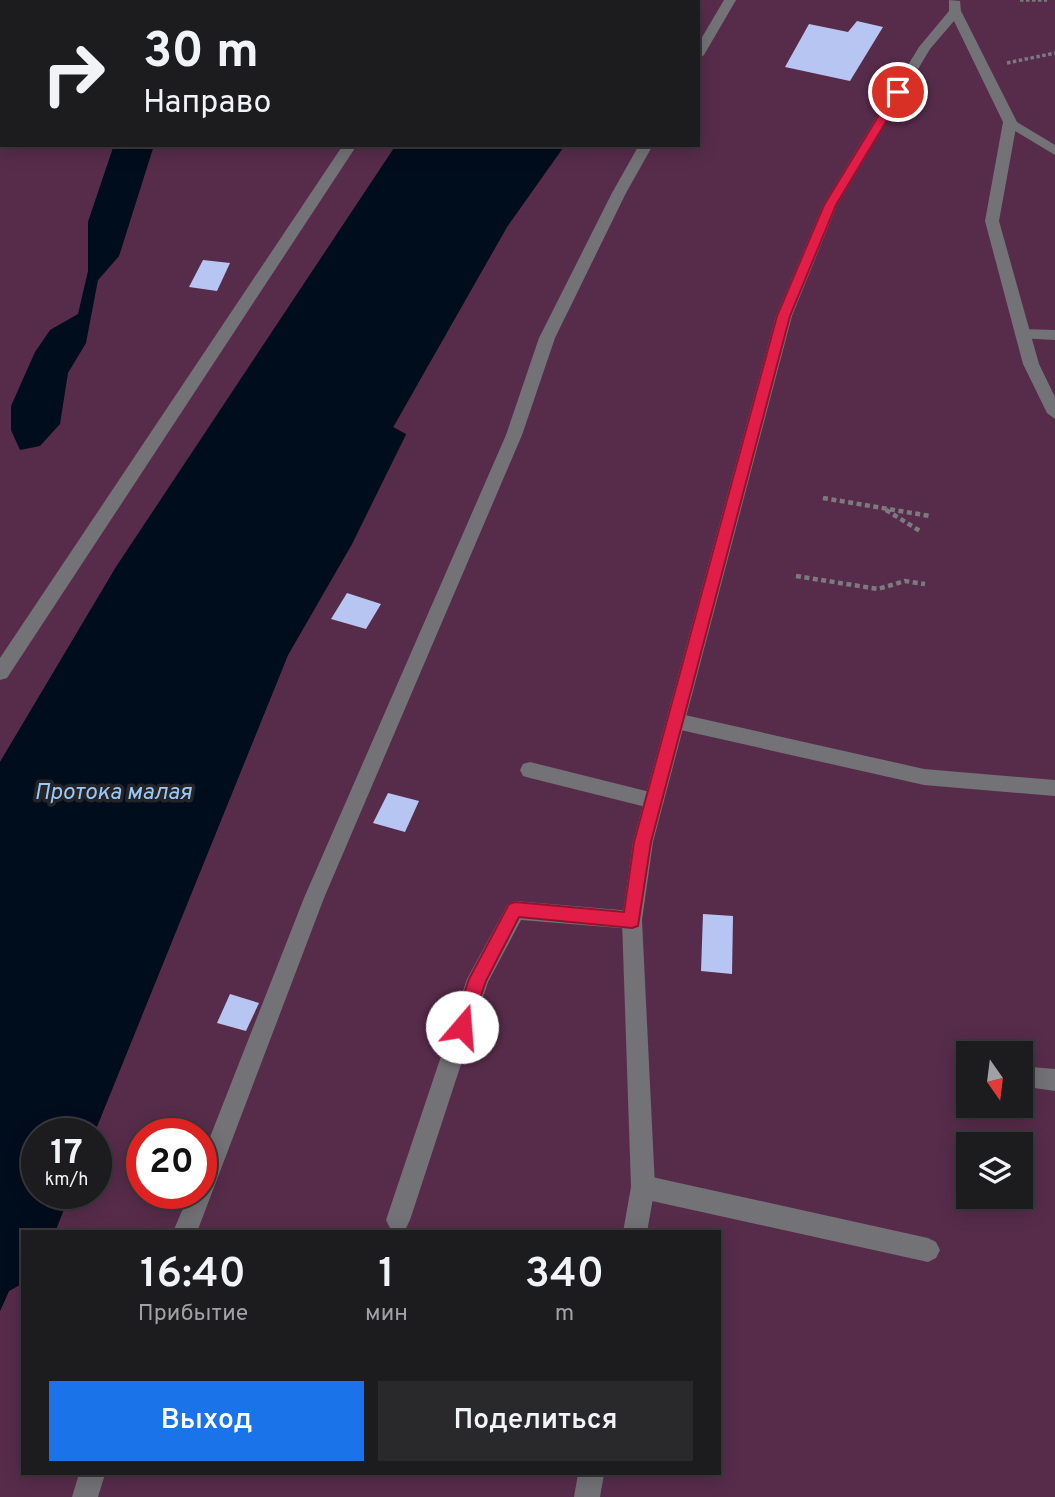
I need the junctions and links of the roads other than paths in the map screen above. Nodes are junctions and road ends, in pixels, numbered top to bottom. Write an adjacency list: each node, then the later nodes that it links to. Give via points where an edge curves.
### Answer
1 (730, 0): 3 (street)
2 (955, 5): 4 (street); 12 (street, via 830,205 784,316)
3 (700, 52)
4 (1010, 122): 7 (street); 8 (street, via 992,221)
5 (349, 147): 11 (street)
6 (645, 147): 19 (street, via 547,338 514,435 314,898)
7 (1055, 151)
8 (1023, 334): 9 (street); 10 (street, via 1031,364)
9 (1055, 335)
10 (1055, 413)
11 (0, 673)
12 (676, 720): 14 (street, via 924,777); 15 (street)
13 (530, 770): 15 (street)
14 (1055, 788)
15 (654, 801): 16 (street)
16 (632, 920): 20 (street); 22 (street, via 515,909 478,979)
17 (1033, 1077): 18 (street)
18 (1055, 1080)
19 (217, 1150)
20 (643, 1187): 24 (street); 25 (street)
21 (194, 1209): 23 (street)
22 (398, 1220)
23 (186, 1230)
24 (635, 1230)
25 (928, 1250)
26 (92, 1475): 28 (street)
27 (591, 1475): 29 (street)
28 (85, 1497)
29 (587, 1497)

